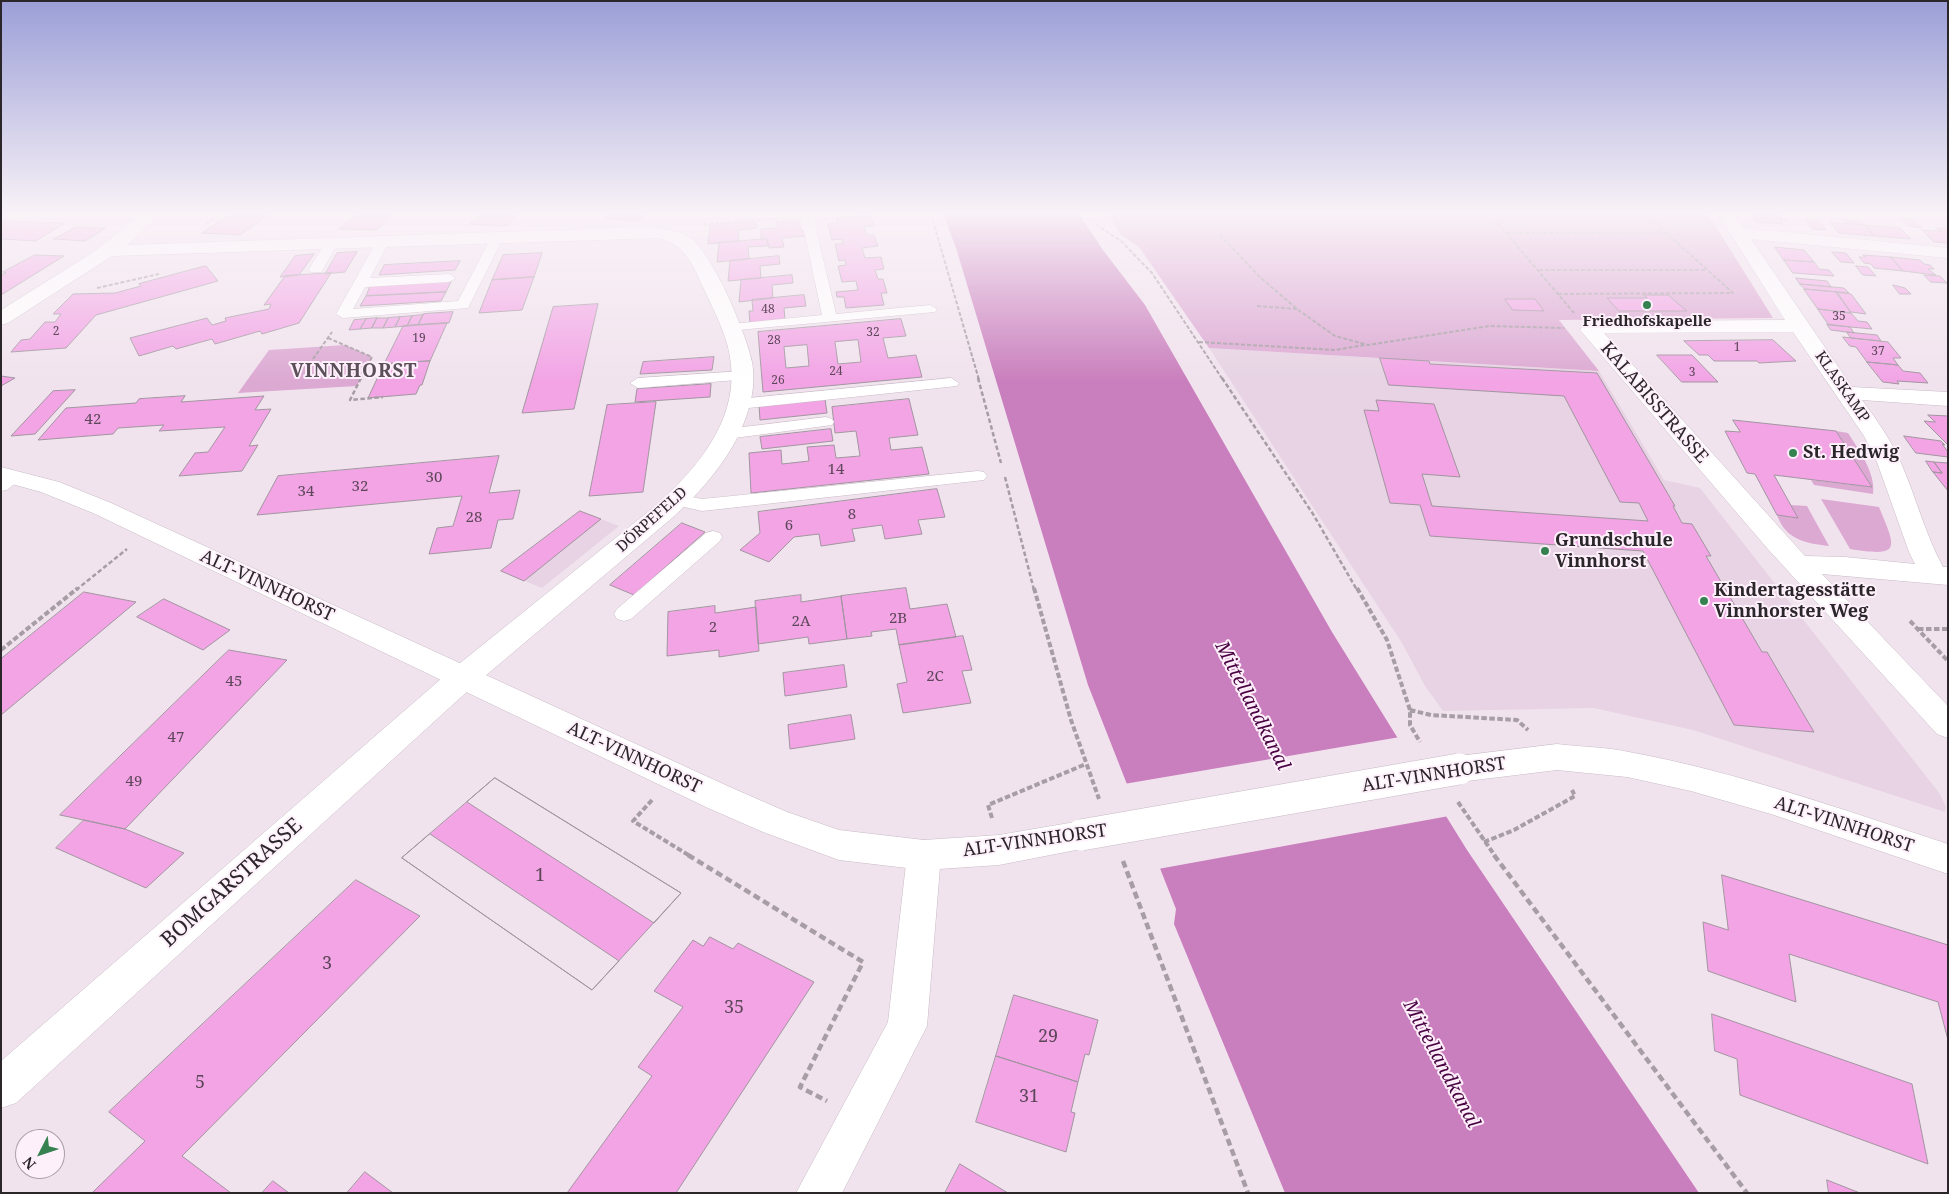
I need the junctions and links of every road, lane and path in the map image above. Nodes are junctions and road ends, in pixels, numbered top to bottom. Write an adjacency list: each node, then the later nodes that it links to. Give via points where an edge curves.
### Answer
1 (75, 270): 21 (street)
2 (174, 270): 15 (path)
3 (367, 270): 14 (lane)
4 (481, 270): 20 (lane, via 463,305)
5 (703, 270): 24 (street, DÖRPEFELD)
6 (819, 270): 22 (lane)
7 (948, 270): 39 (path)
8 (1149, 270): 27 (path)
9 (1253, 270): 19 (path)
10 (1538, 270): 11 (path); 16 (path)
11 (1707, 270): 16 (path, via 1733,293)
12 (1763, 270): 23 (street, KLASKAMP)
13 (449, 278): 14 (lane)
14 (360, 283): 20 (lane)
15 (94, 289)
16 (1558, 294): 25 (path)
17 (1258, 306): 19 (path)
18 (930, 309): 22 (lane)
19 (1297, 309): 28 (path, via 1335,336)
20 (343, 314): 26 (path)
21 (1, 318)
22 (830, 319): 24 (lane)
23 (1799, 326): 25 (street, KALABISSTRASSE, via 1605,327); 33 (street, KLASKAMP)
24 (732, 328): 30 (street, DÖRPEFELD, via 741,350)
25 (1590, 330): 28 (path, via 1489,326); 46 (street, KALABISSTRASSE)
26 (328, 338): 29 (path); 34 (path, via 372,357 350,400)
27 (1200, 342): 28 (path, via 1335,350); 55 (path, via 1313,514 1387,640)
28 (1368, 345)
29 (313, 360)
30 (743, 376): 31 (lane); 36 (street, DÖRPEFELD)
31 (638, 383)
32 (951, 383): 36 (lane)
33 (1847, 393): 35 (street); 47 (street, KLASKAMP, via 1889,462 1922,552)
34 (383, 397)
35 (1948, 399)
36 (739, 404): 38 (street, DÖRPEFELD)
37 (826, 422): 38 (lane)
38 (727, 434): 43 (street, DÖRPEFELD)
39 (1002, 464)
40 (1004, 474): 59 (path, via 1042,620)
41 (978, 476): 43 (lane, via 702,505)
42 (6, 479): 44 (street, ALT-VINNHORST, via 50,487)
43 (677, 500): 54 (street, DÖRPEFELD)
44 (150, 531): 52 (path); 54 (street, ALT-VINNHORST)
45 (714, 538): 48 (lane)
46 (1798, 565): 47 (street); 57 (street, KALABISSTRASSE)
47 (1941, 575)
48 (624, 614)
49 (1910, 621): 50 (path)
50 (1917, 629): 51 (path); 53 (path)
51 (1948, 629)
52 (1, 650)
53 (1948, 661)
54 (462, 678): 60 (street, ALT-VINNHORST); 69 (street, BOMGARSTRASSE)
55 (1410, 710): 56 (path, via 1431,715); 58 (path, via 1410,725)
56 (1517, 720)
57 (1948, 726)
58 (1426, 750)
59 (1086, 764): 63 (path); 64 (path)
60 (673, 776): 66 (street, ALT-VINNHORST, via 775,822 839,845); 70 (path, via 633,821 863,962 800,1087)
61 (1575, 796): 65 (path, via 1514,830)
62 (1458, 800): 65 (path)
63 (1100, 801)
64 (988, 804)
65 (1484, 842): 73 (path)
66 (924, 855): 68 (street, ALT-VINNHORST, bridge, via 999,850 1459,769 1557,757 1627,764 1692,778 1771,800); 70 (street, via 907,1026)
67 (1121, 857): 72 (path)
68 (1948, 859)
69 (1, 1088)
70 (859, 1117): 71 (street)
71 (818, 1193)
72 (1248, 1193)
73 (1747, 1193)

